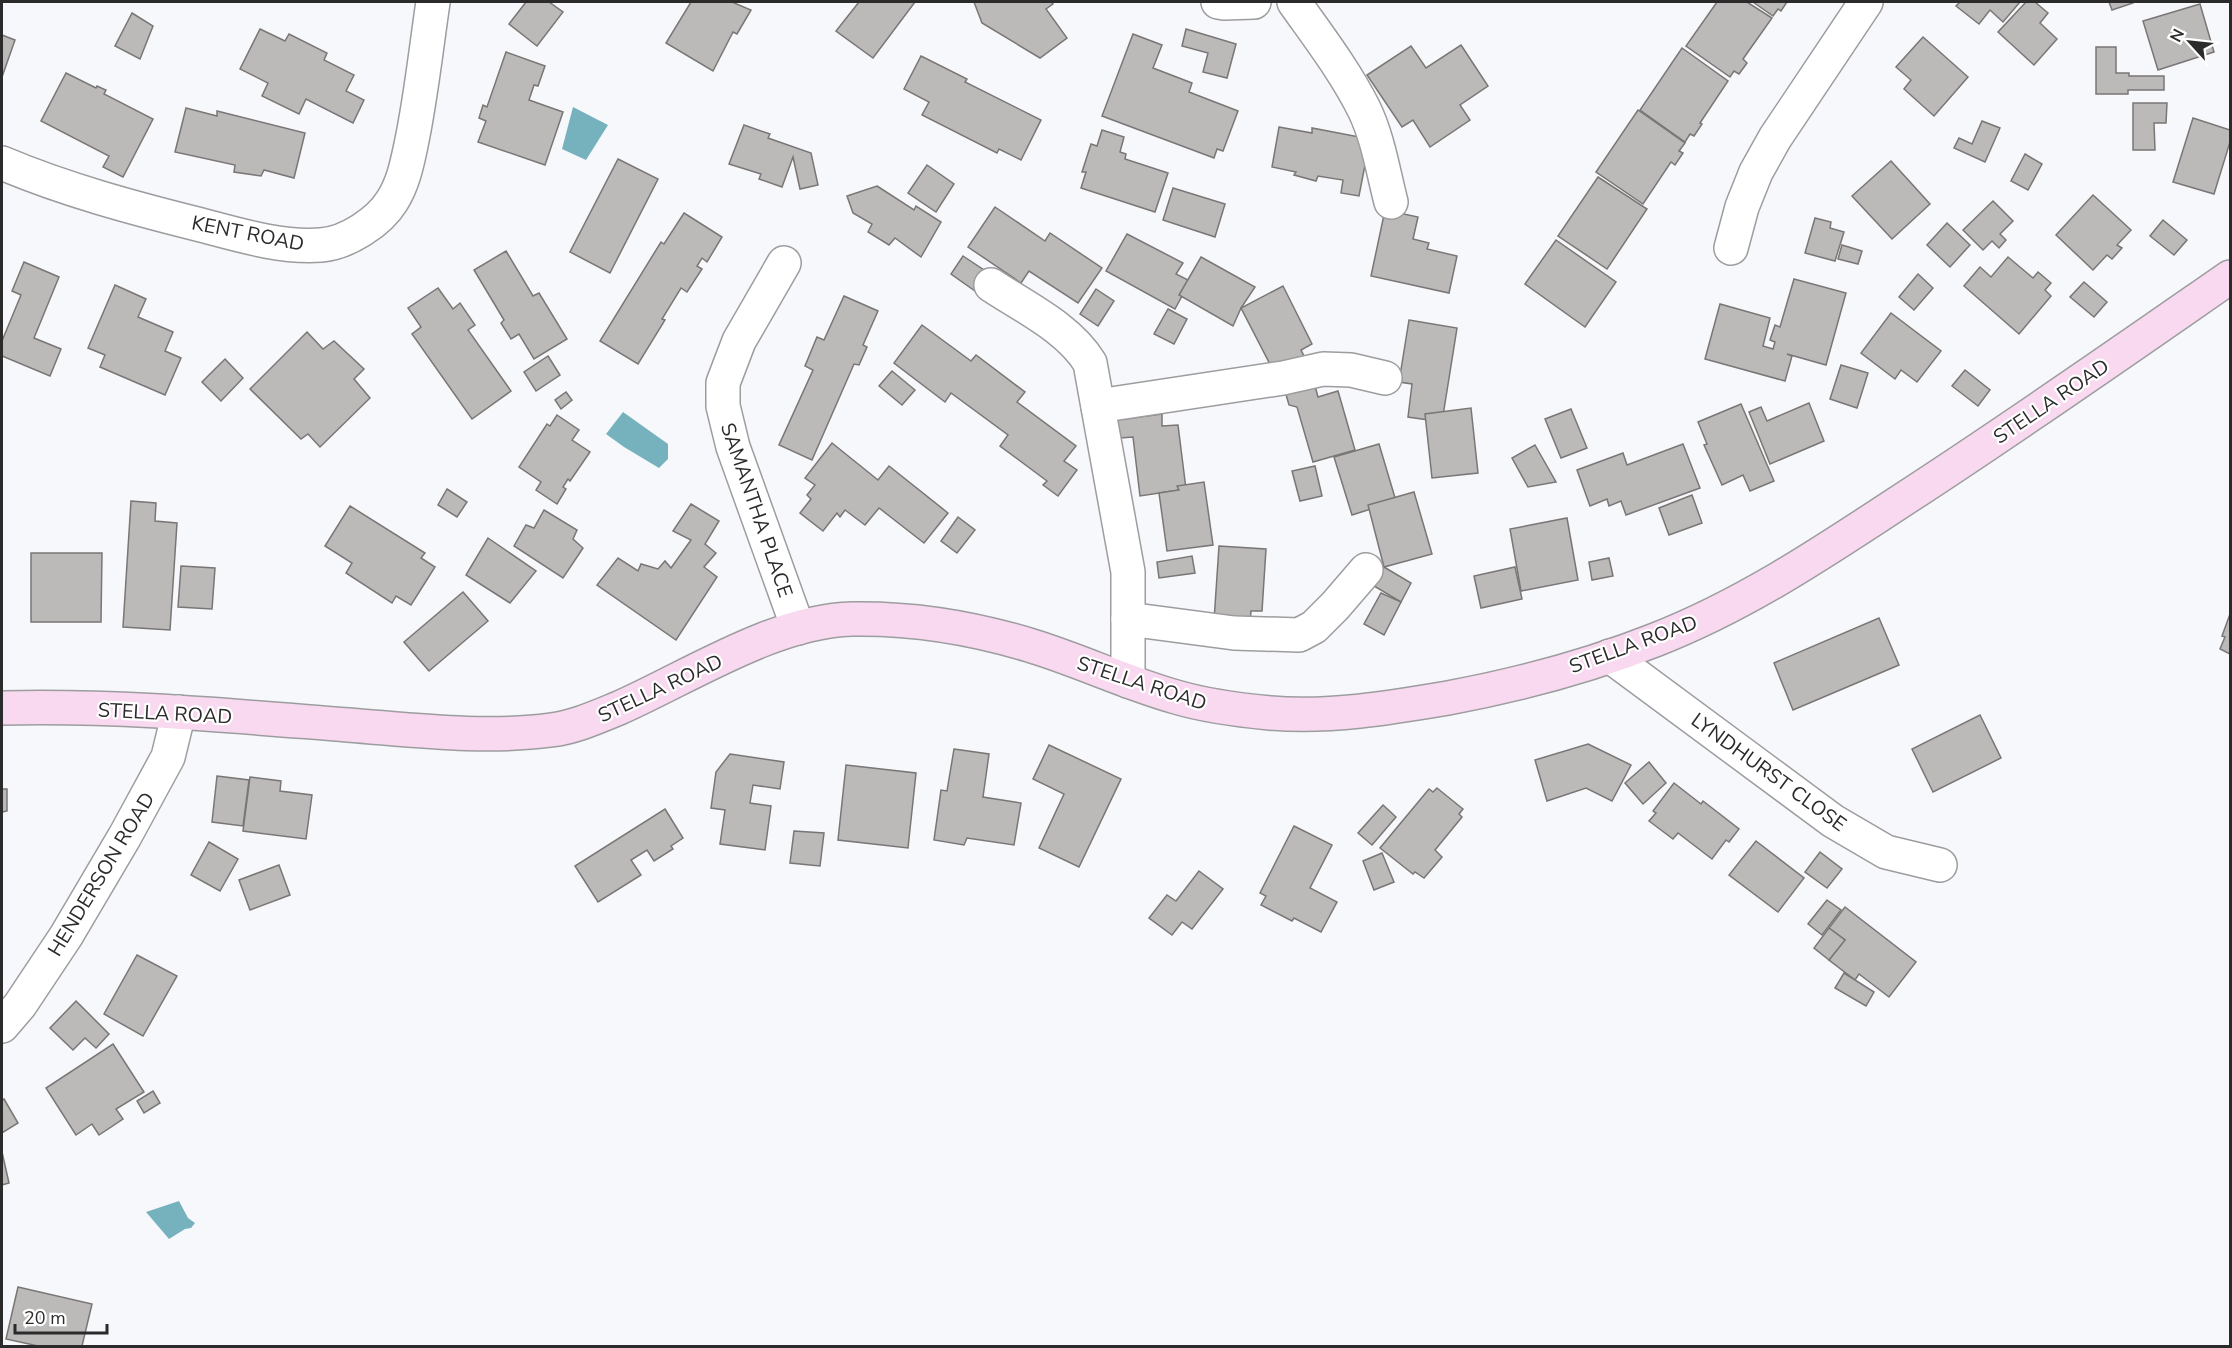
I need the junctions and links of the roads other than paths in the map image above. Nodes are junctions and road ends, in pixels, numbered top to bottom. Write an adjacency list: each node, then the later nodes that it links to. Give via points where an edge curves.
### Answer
1 (433, 2): 6 (street, KENT ROAD, via 416,123 400,186 381,213 346,238 323,245 294,245 235,234 42,180)
2 (1218, 2): 3 (street)
3 (1254, 2)
4 (1294, 2): 7 (street, via 1364,110 1376,140)
5 (1866, 2): 8 (street, via 1756,172)
6 (2, 163)
7 (1391, 202)
8 (1731, 248)
9 (784, 262): 16 (street, SAMANTHA PLACE, via 735,349 723,383 723,406 733,447)
10 (2230, 277): 17 (main road, STELLA ROAD, via 1822,554 1715,614)
11 (991, 285): 13 (street, via 1083,351)
12 (1385, 378): 13 (street, via 1351,370 1323,369)
13 (1098, 406): 15 (street, via 1128,572)
14 (1366, 570): 15 (street, via 1314,627 1299,635 1234,633)
15 (1128, 619): 18 (street)
16 (798, 628): 18 (main road, STELLA ROAD, via 853,619 982,633 1029,645); 20 (main road, STELLA ROAD, via 735,652 590,720 556,729 470,733)
17 (1610, 656): 18 (main road, STELLA ROAD, via 1491,690 1397,707 1297,715 1219,707); 21 (street, LYNDHURST CLOSE, via 1833,821 1887,852)
18 (1128, 681)
19 (2, 708): 20 (main road, STELLA ROAD)
20 (179, 712): 22 (street, HENDERSON ROAD, via 168,757 125,836 66,936)
21 (1940, 865)
22 (2, 1026)

